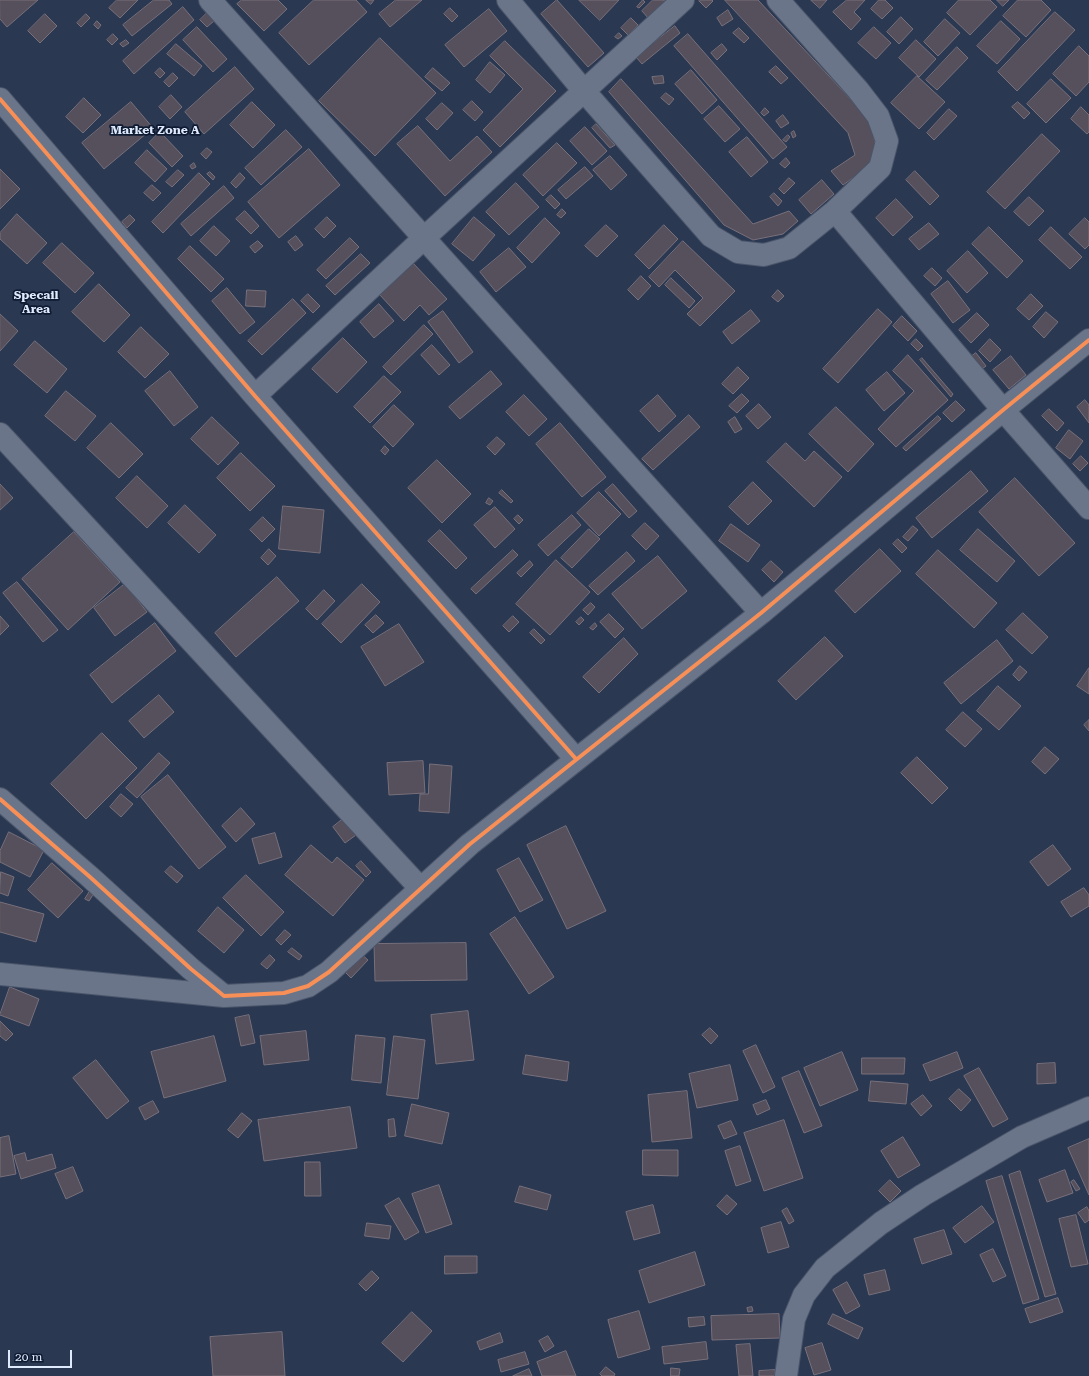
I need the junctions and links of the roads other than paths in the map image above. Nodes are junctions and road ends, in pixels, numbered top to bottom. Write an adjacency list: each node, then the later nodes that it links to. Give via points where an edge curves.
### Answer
1 (210, 0): 8 (street)
2 (508, 0): 5 (street)
3 (682, 0): 5 (street)
4 (778, 0): 7 (street, via 858,90 878,116 887,141 880,168)
5 (584, 92): 7 (street, via 712,236 738,252 764,255 790,248); 8 (street)
6 (0, 99): 10 (street)
7 (835, 211): 11 (street)
8 (423, 239): 10 (street); 14 (street)
9 (1089, 340): 11 (street)
10 (255, 396): 15 (street)
11 (1003, 410): 13 (street); 14 (street)
12 (0, 434): 17 (street)
13 (1089, 508)
14 (761, 613): 15 (street)
15 (576, 759): 17 (street, via 470,844)
16 (0, 799): 19 (street)
17 (421, 889): 19 (street, via 329,972 308,986 284,993)
18 (0, 974): 19 (street)
19 (224, 996)
20 (1089, 1108): 21 (street, via 1022,1137 923,1195 881,1223 825,1268 804,1295 794,1319)
21 (786, 1376)

